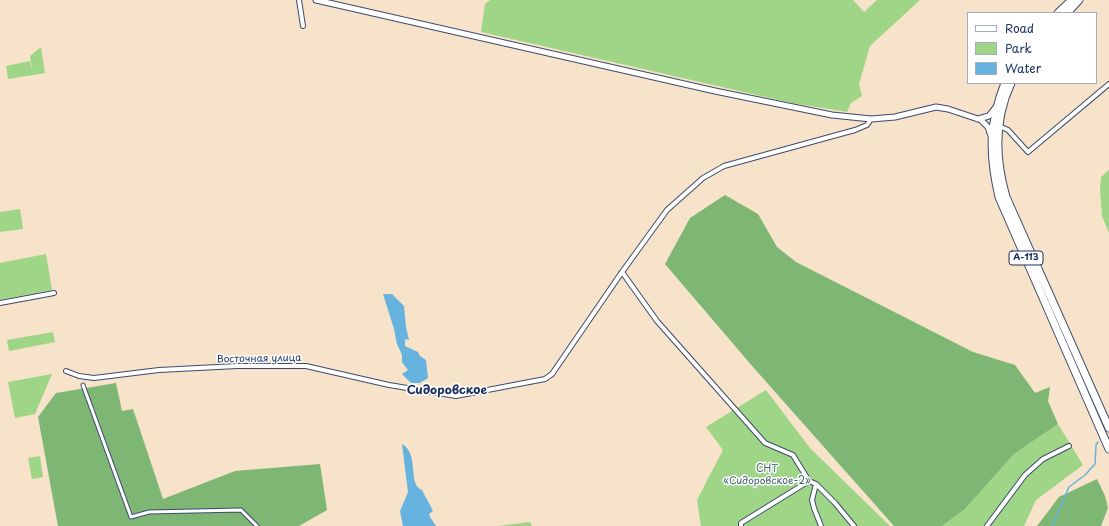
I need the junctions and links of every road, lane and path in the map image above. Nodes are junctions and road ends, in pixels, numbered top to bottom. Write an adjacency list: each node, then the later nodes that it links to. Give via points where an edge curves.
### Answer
1 (299, 0): 7 (street)
2 (316, 0): 13 (street, via 783,106)
3 (1072, 0): 5 (highway)
4 (1079, 0): 6 (highway)
5 (1059, 12)
6 (1067, 12)
7 (303, 26)
8 (1005, 84): 11 (highway, А-113)
9 (1011, 84): 14 (highway, А-113)
10 (1109, 84): 14 (street, via 1028,152 1008,130)
11 (997, 106): 12 (street, via 989,116); 15 (highway, А-113)
12 (978, 118): 13 (street, via 936,107 895,117); 15 (street, via 988,128)
13 (871, 119): 16 (street, Восточная улица, via 867,125 855,130 724,166 703,178 667,210)
14 (999, 126): 21 (highway, А-113, via 998,161 1006,197)
15 (991, 139): 22 (highway, А-113, via 993,171 999,197)
16 (622, 272): 19 (street, Восточная улица, via 552,374 545,379 456,396 389,385 306,366 159,370 94,378); 26 (street, via 657,321 765,443 793,455)
17 (54, 293): 18 (street)
18 (0, 302)
19 (66, 371)
20 (83, 385): 28 (street, via 131,516 149,512 241,510)
21 (1109, 428)
22 (1104, 436): 24 (highway, А-113); 25 (highway)
23 (1069, 446): 32 (street, via 1043,459 1030,471)
24 (1109, 448)
25 (1109, 457)
26 (809, 481): 27 (street); 29 (street, via 741,523)
27 (816, 484): 30 (street, via 812,500); 31 (street)
28 (257, 526)
29 (741, 526)
30 (821, 526)
31 (854, 526)
32 (987, 526)

